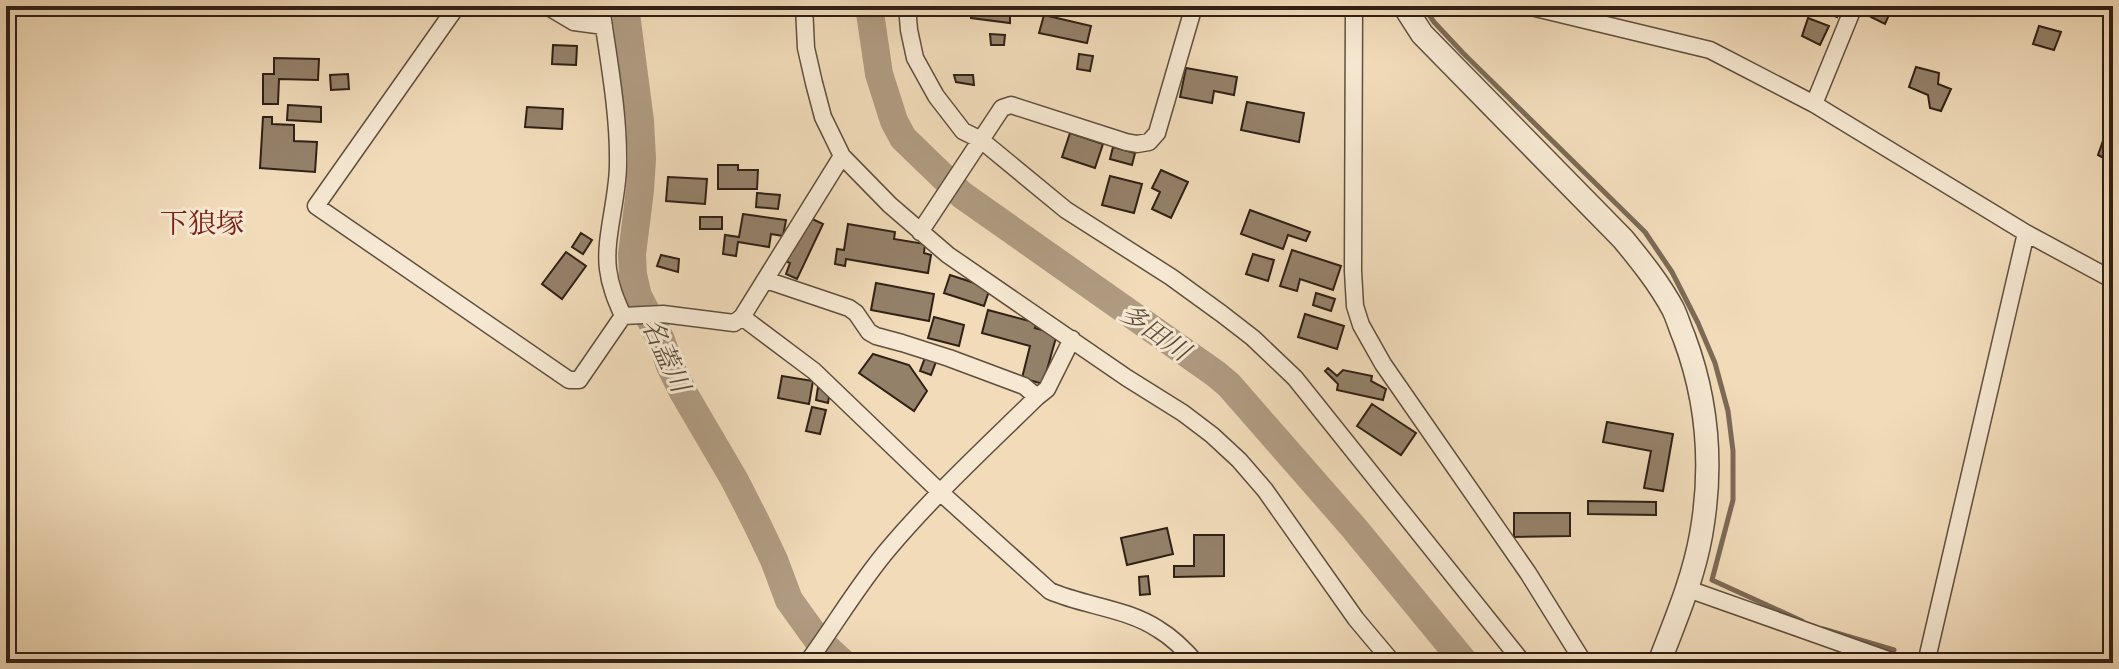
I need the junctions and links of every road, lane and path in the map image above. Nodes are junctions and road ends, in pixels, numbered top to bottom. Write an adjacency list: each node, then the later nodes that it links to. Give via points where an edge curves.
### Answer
1 (457, 6): 19 (street, via 316,206 569,380 579,380)
2 (547, 6): 11 (street, via 574,22)
3 (601, 6): 11 (street)
4 (804, 6): 14 (street, via 814,83)
5 (907, 6): 13 (street, via 915,58 936,96)
6 (1194, 6): 13 (street, via 1157,133 1149,142 1126,142 1011,105 1002,108)
7 (1354, 6): 29 (street, via 1353,271 1358,316 1383,364)
8 (1404, 6): 24 (street, via 1422,34 1623,239 1674,311 1698,380 1708,448 1708,493)
9 (1527, 6): 12 (street, via 1710,50)
10 (1854, 6): 12 (street)
11 (604, 26): 19 (street, via 618,166 607,266 610,284)
12 (1814, 104): 16 (street)
13 (979, 143): 15 (street); 28 (street, via 1066,210 1222,314 1295,378)
14 (842, 156): 15 (street, via 890,205); 17 (street)
15 (924, 227): 21 (street, via 948,255)
16 (2026, 233): 18 (street); 32 (street)
17 (766, 280): 20 (street); 22 (street, via 849,308 876,336 1024,386)
18 (2113, 280)
19 (627, 315): 20 (street, via 734,323)
20 (742, 317): 23 (street, via 814,371)
21 (1072, 339): 22 (street, via 1047,389); 27 (street, via 1183,413 1239,460)
22 (1037, 397): 23 (street)
23 (940, 492): 25 (street, via 873,568); 26 (street, via 1050,591 1156,627)
24 (1688, 589): 30 (street); 31 (street)
25 (808, 661)
26 (1196, 663)
27 (1393, 663)
28 (1523, 663)
29 (1584, 663)
30 (1659, 663)
31 (1897, 663)
32 (1926, 663)

